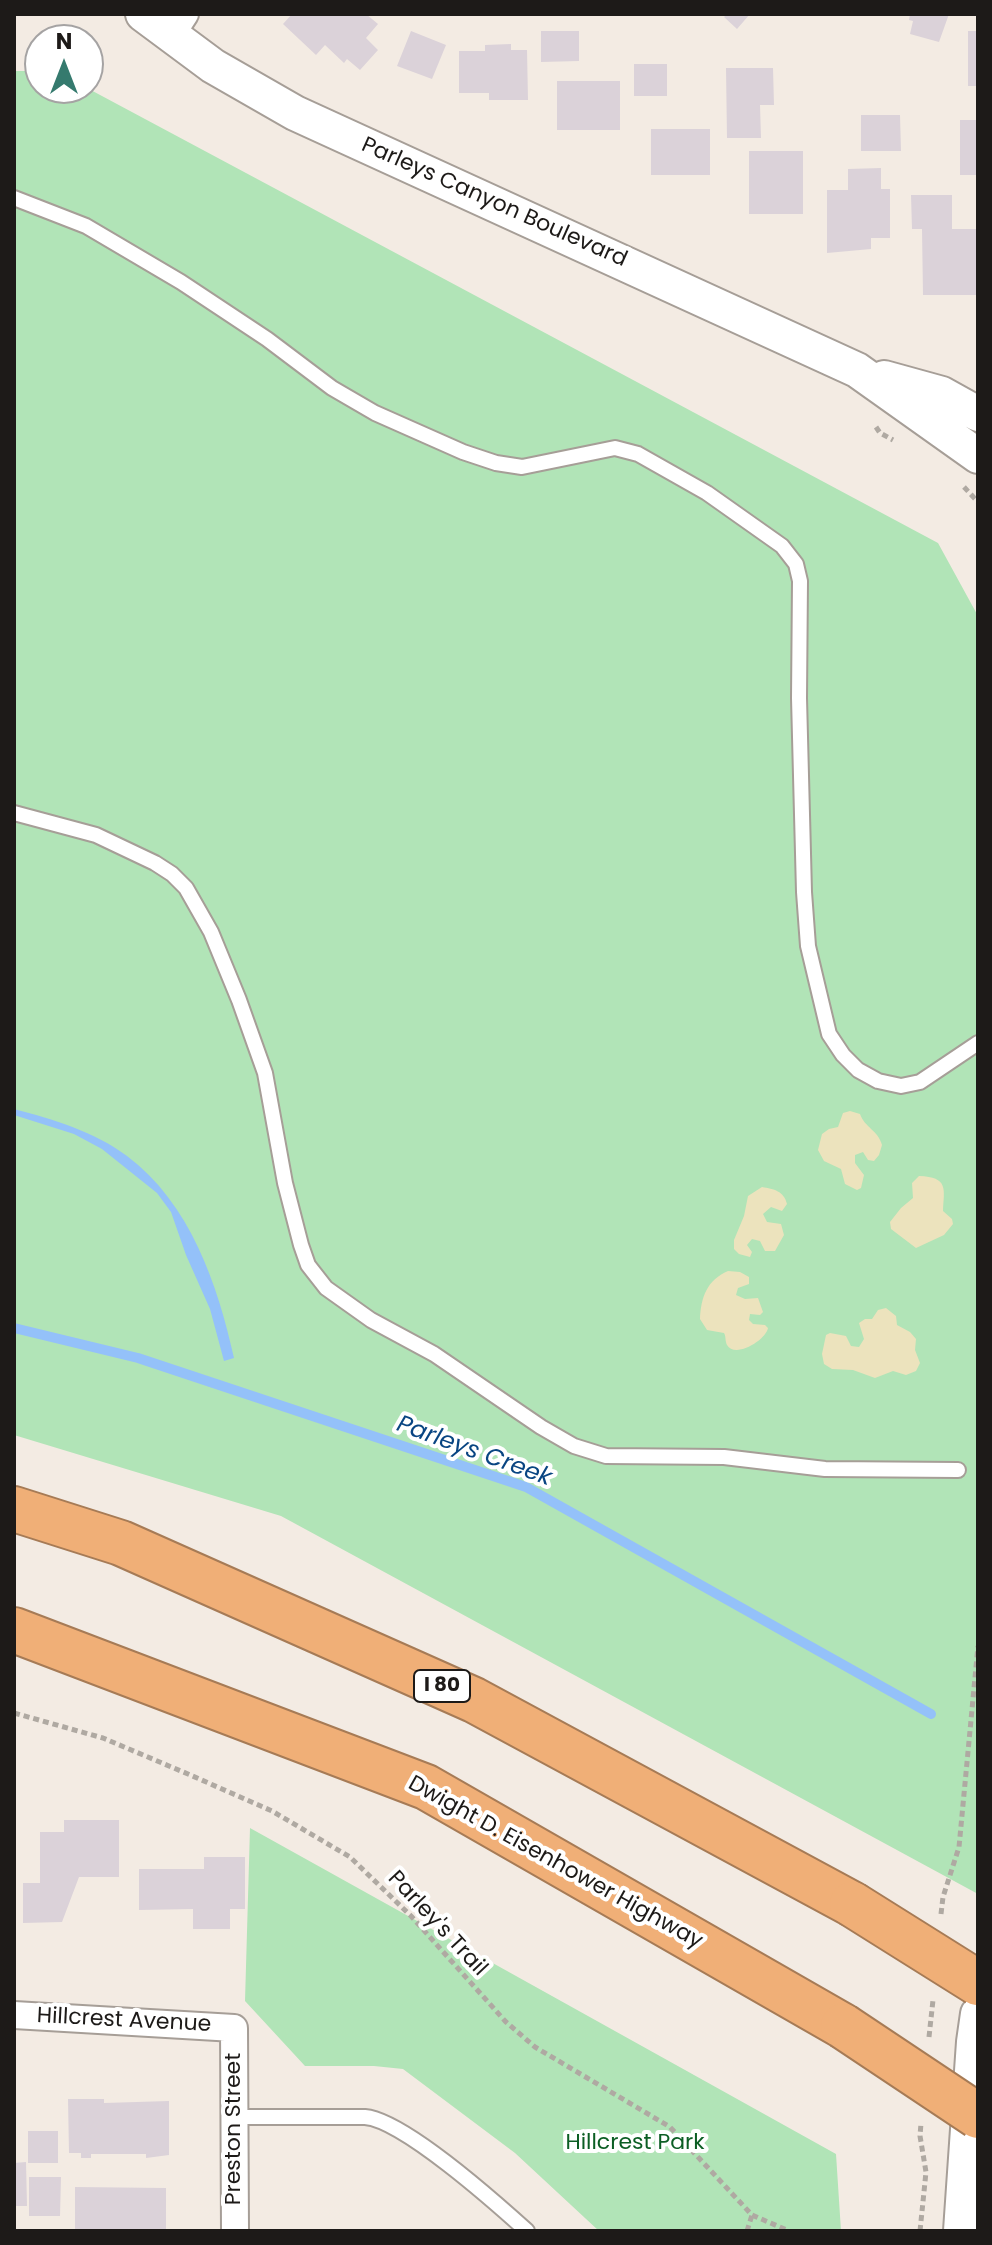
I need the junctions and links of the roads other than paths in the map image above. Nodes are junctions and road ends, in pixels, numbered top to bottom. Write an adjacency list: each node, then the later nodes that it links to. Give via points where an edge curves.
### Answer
1 (143, 14): 2 (street, Parleys Canyon Boulevard)
2 (179, 24): 4 (street, Parleys Canyon Boulevard, via 213,66 295,113)
3 (14, 198): 8 (lane, via 86,226 181,282 375,413 496,463 522,467 615,448 638,454 707,493 782,546 796,564 800,581 804,892 808,946 829,1034 858,1070 901,1086 920,1082)
4 (857, 370): 5 (street, Parleys Canyon Boulevard, via 942,394); 6 (street, Parleys Canyon Boulevard)
5 (978, 414)
6 (978, 456)
7 (14, 813): 9 (lane, via 96,835 155,863 186,888 211,932 260,1059 308,1265 326,1288 371,1320 434,1354 541,1427 606,1456 724,1457 838,1470)
8 (978, 1043)
9 (958, 1470)
10 (14, 1509): 12 (highway, I 80, bridge, via 121,1543 474,1700 852,1904)
11 (14, 1630): 16 (highway, Dwight D. Eisenhower Highway, bridge, via 426,1787 843,2026)
12 (978, 1983)
13 (978, 2014): 20 (street)
14 (14, 2015): 15 (street, Hillcrest Avenue)
15 (234, 2028): 17 (street, Preston Street)
16 (978, 2116)
17 (234, 2117): 18 (street, Preston Street); 19 (lane, via 379,2119 485,2193)
18 (235, 2231)
19 (527, 2231)
20 (961, 2231)

